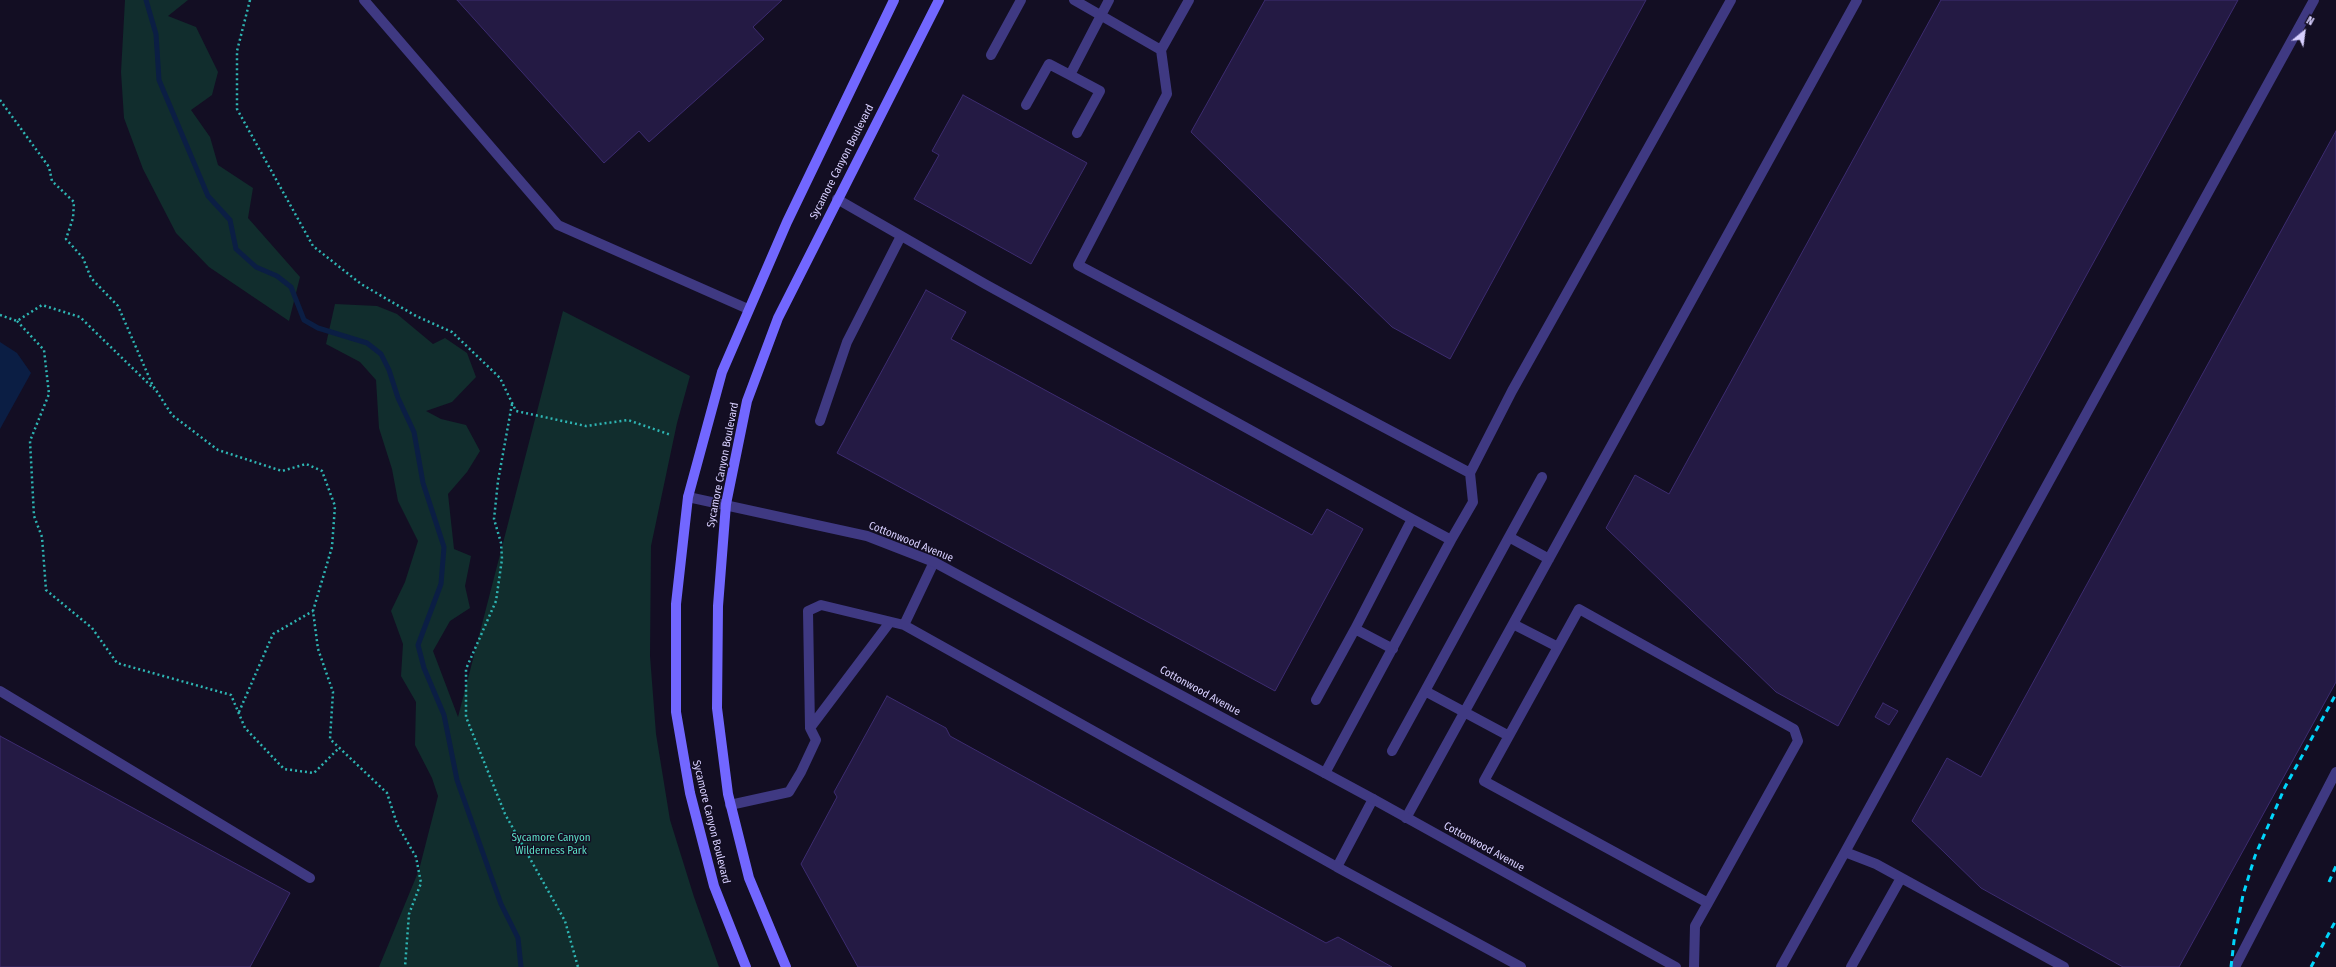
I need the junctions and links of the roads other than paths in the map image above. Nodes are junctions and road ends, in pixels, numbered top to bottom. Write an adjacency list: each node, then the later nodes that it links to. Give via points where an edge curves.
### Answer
1 (364, 0): 19 (street, via 558,224)
2 (894, 0): 19 (main road, Sycamore Canyon Boulevard)
3 (939, 0): 17 (main road, Sycamore Canyon Boulevard)
4 (1021, 0): 13 (street)
5 (1074, 0): 11 (street)
6 (1109, 0): 11 (street)
7 (1189, 0): 12 (street)
8 (1731, 0): 21 (street, via 1516,384)
9 (1857, 0): 28 (street)
10 (2314, 0): 48 (street)
11 (1101, 16): 12 (street); 14 (street)
12 (1161, 50): 21 (street, via 1167,94 1078,264)
13 (992, 55)
14 (1070, 76): 15 (street, via 1049,64); 16 (street, via 1100,91)
15 (1026, 105)
16 (1077, 133)
17 (837, 199): 18 (street); 24 (main road, Sycamore Canyon Boulevard, via 778,318 747,400)
18 (901, 236): 20 (street, via 847,342); 25 (street)
19 (748, 309): 23 (main road, Sycamore Canyon Boulevard, via 722,372)
20 (820, 422)
21 (1470, 473): 27 (street, via 1473,502)
22 (1542, 477): 26 (street)
23 (688, 497): 24 (street, Cottonwood Avenue); 53 (main road, Sycamore Canyon Boulevard, via 676,604 676,712 690,793 714,886)
24 (726, 504): 29 (street, Cottonwood Avenue, via 867,536); 46 (main road, Sycamore Canyon Boulevard, via 718,606 717,708)
25 (1412, 519): 27 (street); 33 (street)
26 (1509, 537): 28 (street); 37 (street)
27 (1451, 540): 35 (street)
28 (1549, 559): 31 (street)
29 (934, 562): 32 (street); 44 (street, Cottonwood Avenue)
30 (890, 622): 32 (street); 40 (street); 40 (street, via 821,605 808,611)
31 (1513, 624): 34 (street); 39 (street)
32 (904, 625): 49 (street)
33 (1355, 629): 35 (street); 38 (street)
34 (1558, 647): 41 (street); 52 (street, via 1579,609 1794,729 1798,741)
35 (1393, 649): 44 (street)
36 (0, 691): 50 (street)
37 (1425, 691): 39 (street); 42 (street)
38 (1316, 700)
39 (1465, 712): 41 (street); 47 (street)
40 (810, 728): 46 (street, via 816,740 789,792)
41 (1509, 736): 52 (street, via 1484,781)
42 (1392, 751)
43 (2336, 772): 61 (street)
44 (1325, 773): 45 (street, Cottonwood Avenue)
45 (1373, 799): 47 (street, Cottonwood Avenue); 49 (street)
46 (730, 805): 54 (main road, Sycamore Canyon Boulevard, via 749,878)
47 (1406, 818): 56 (street, Cottonwood Avenue)
48 (1846, 852): 51 (street); 58 (street)
49 (1337, 867): 55 (street)
50 (310, 878)
51 (1901, 878): 59 (street); 60 (street)
52 (1708, 903): 57 (street, via 1695,926)
53 (746, 967)
54 (786, 967)
55 (1522, 967)
56 (1676, 967)
57 (1694, 967)
58 (1780, 967)
59 (1851, 967)
60 (2064, 967)
61 (2236, 967)

